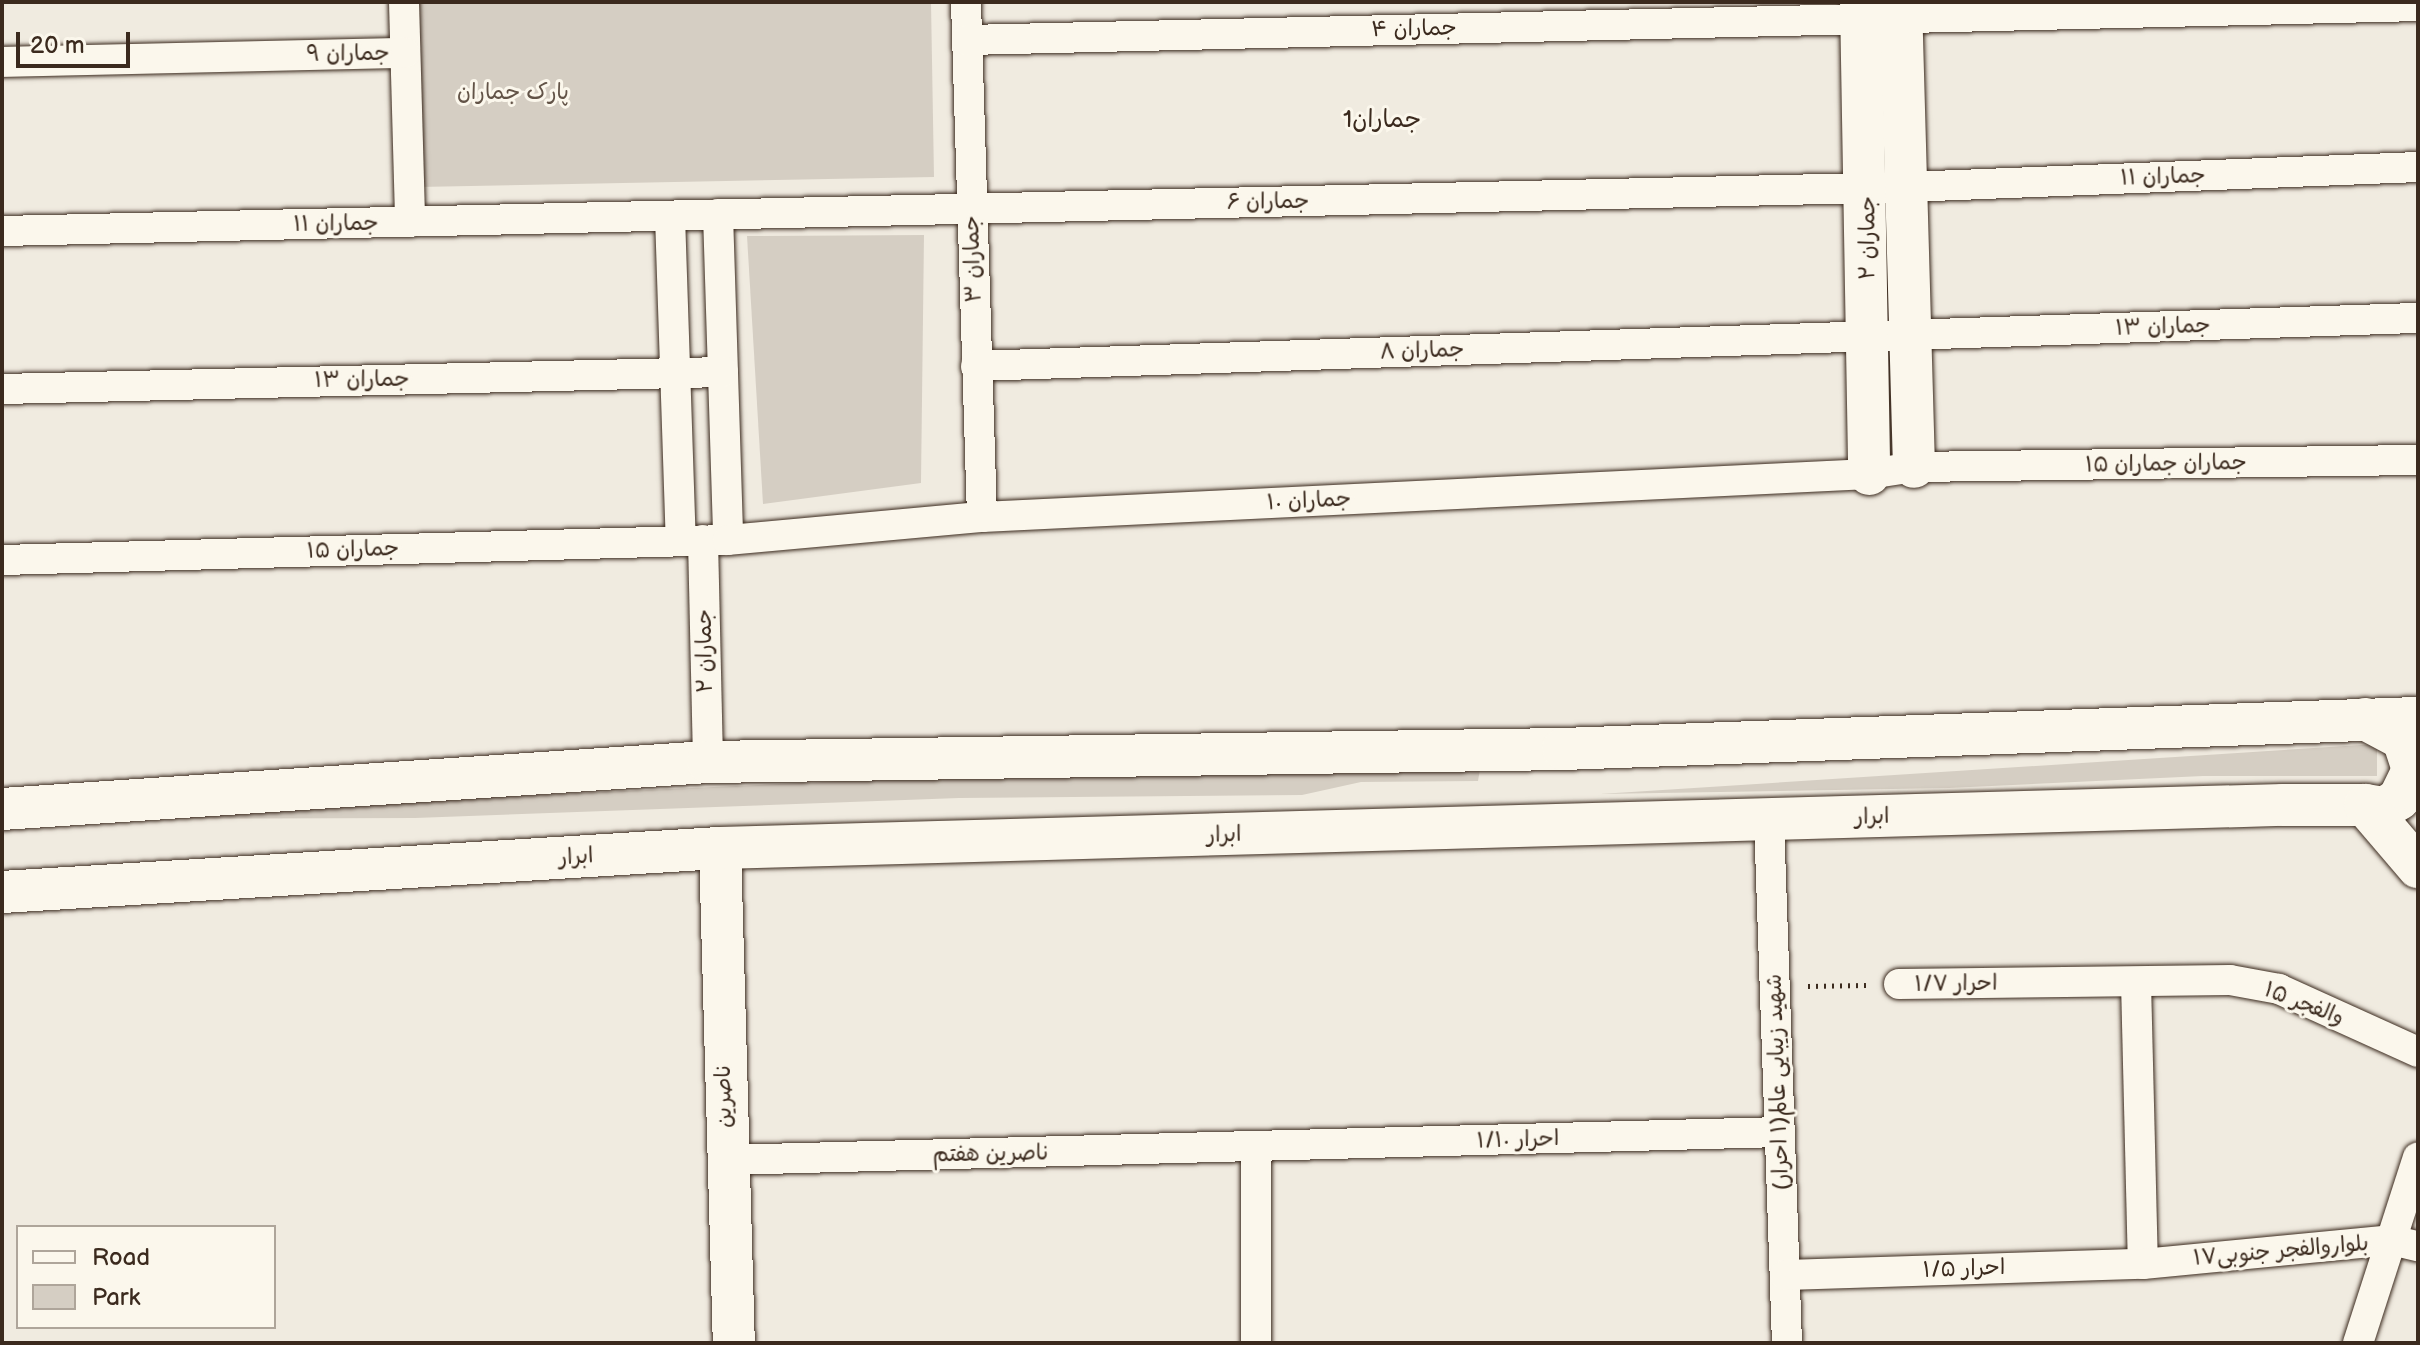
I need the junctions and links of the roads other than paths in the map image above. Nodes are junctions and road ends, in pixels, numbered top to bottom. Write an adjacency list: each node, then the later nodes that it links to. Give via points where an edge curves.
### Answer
1 (404, 2): 6 (street)
2 (966, 2): 5 (street, جماران ۳)
3 (2418, 6): 4 (street)
4 (1881, 10): 5 (street, جماران ۴); 9 (street, جماران ۲)
5 (967, 40): 10 (street, جماران ۳)
6 (405, 53): 7 (street, جماران ۹); 13 (street)
7 (2, 62)
8 (2418, 167): 9 (street, جماران ۱۱)
9 (1887, 187): 10 (street, جماران ۶); 16 (street, جماران ۲)
10 (972, 209): 11 (street, جماران ۶); 17 (street, جماران ۳)
11 (718, 214): 12 (street, جماران ۶); 18 (street)
12 (670, 216): 13 (street, جماران ۱۱); 19 (street)
13 (410, 222): 14 (street, جماران ۱۱)
14 (2, 231)
15 (2418, 318): 16 (street, جماران ۱۳)
16 (1888, 336): 17 (street, جماران ۸); 22 (street, جماران ۲); 23 (street, جماران ۲)
17 (976, 366): 24 (street, جماران ۳)
18 (723, 372): 19 (street, جماران ۱۳); 25 (street)
19 (675, 373): 20 (street, جماران ۱۳); 25 (street)
20 (2, 389)
21 (2418, 460): 22 (street, جماران جماران ۱۵)
22 (1914, 467): 23 (street, جماران ۱۰)
23 (1869, 474): 24 (street, جماران ۱۰)
24 (982, 517): 25 (street, جماران ۱۰)
25 (704, 540): 26 (street, جماران ۱۵); 29 (street, جماران ۲)
26 (2, 560)
27 (2418, 718): 28 (street)
28 (2365, 719): 29 (street, via 1563,749); 30 (street, ابرار, via 2403,739 2413,770 2399,799 2384,808)
29 (708, 762): 31 (street)
30 (2365, 805): 32 (street, ابرار); 34 (street)
31 (2, 809)
32 (1769, 820): 33 (street, ابرار); 39 (street, شهید زیبایی عالم(۱ احرار))
33 (720, 848): 35 (street, ابرار); 42 (street, ناصرین)
34 (2418, 867)
35 (2, 892)
36 (2136, 982): 37 (street, ۱/۷ احرار); 38 (street, ۱۵ والفجر, via 2230,980 2279,989); 44 (street)
37 (1899, 984)
38 (2418, 1052)
39 (1780, 1132): 40 (street, ۱/۱۰ احرار); 45 (street, شهید زیبایی عالم(۱ احرار))
40 (1256, 1147): 42 (street, ناصرین هفتم); 47 (street)
41 (2418, 1157): 43 (street)
42 (726, 1160): 46 (street, ناصرین)
43 (2405, 1243): 44 (street, بلواروالفجر جنوبی۱۷); 49 (street)
44 (2143, 1264): 45 (street, ۱/۵ احرار)
45 (1785, 1275): 48 (street, شهید زیبایی عالم(۱ احرار))
46 (734, 1343)
47 (1256, 1343)
48 (1787, 1343)
49 (2358, 1343)

